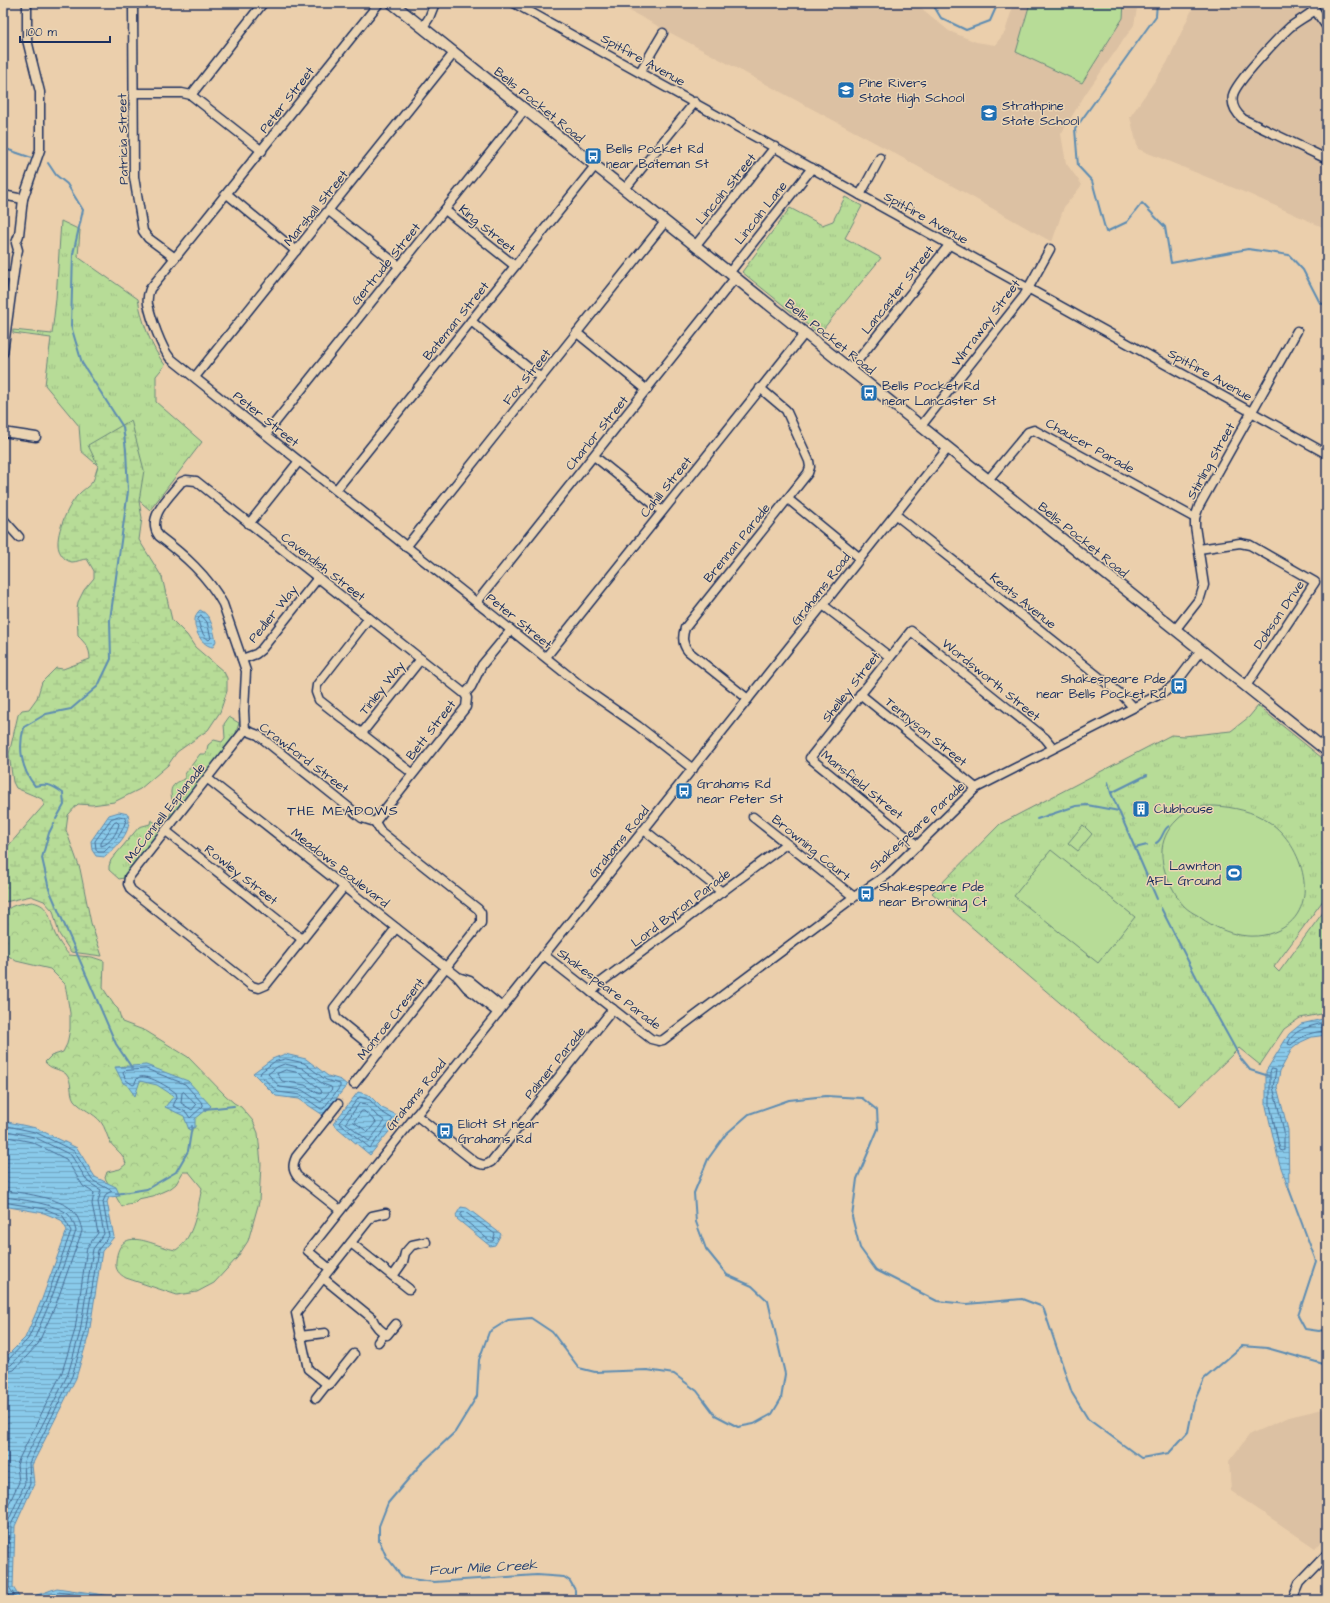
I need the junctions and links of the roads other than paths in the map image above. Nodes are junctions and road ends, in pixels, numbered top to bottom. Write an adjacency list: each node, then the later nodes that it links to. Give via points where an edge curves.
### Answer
1 (27, 3): 28 (street, via 27,40 40,92 40,150)
2 (133, 3): 14 (street, Patricia Street)
3 (263, 3): 15 (street)
4 (379, 3): 19 (street, Peter Street)
5 (392, 3): 9 (main road, Bells Pocket Road)
6 (435, 3): 9 (street)
7 (514, 3): 13 (street, Spitfire Avenue)
8 (1313, 6): 10 (street); 21 (street, via 1271,47 1238,85 1233,100 1236,111 1243,119)
9 (423, 27): 12 (main road, Bells Pocket Road)
10 (1327, 27)
11 (662, 33): 13 (street)
12 (454, 53): 17 (main road, Bells Pocket Road); 30 (street, Marshall Street)
13 (640, 72): 16 (street, Spitfire Avenue)
14 (134, 93): 15 (street); 36 (street, Patricia Street, via 134,177 143,231 148,238)
15 (191, 95): 19 (street)
16 (695, 102): 18 (street, Spitfire Avenue); 24 (street)
17 (525, 109): 22 (main road, Bells Pocket Road); 29 (street, Gertrude Street)
18 (775, 147): 23 (street, Spitfire Avenue); 33 (street, Lincoln Street)
19 (262, 151): 26 (street, Peter Street)
20 (880, 158): 27 (street)
21 (1327, 159)
22 (595, 166): 24 (main road, Bells Pocket Road); 38 (street, Bateman Street)
23 (812, 168): 27 (street, Spitfire Avenue); 40 (street, Lincoln Lane)
24 (625, 189): 31 (main road, Bells Pocket Road)
25 (3, 194): 28 (street)
26 (227, 194): 35 (street); 36 (street, Peter Street)
27 (860, 195): 32 (street, Spitfire Avenue)
28 (23, 200): 41 (street)
29 (445, 210): 37 (street, Gertrude Street); 38 (street, King Street)
30 (329, 211): 35 (street, Marshall Street); 37 (street)
31 (665, 222): 33 (main road, Bells Pocket Road); 45 (street, Fox Street)
32 (950, 244): 42 (street, Spitfire Avenue); 48 (street, Lancaster Street)
33 (695, 246): 40 (main road, Bells Pocket Road)
34 (1050, 249): 42 (street, Wirraway Street)
35 (296, 252): 49 (street, Marshall Street)
36 (175, 258): 49 (street, Peter Street, via 150,289 147,296 148,304 164,351)
37 (399, 266): 56 (street, Gertrude Street)
38 (515, 266): 43 (street, Bateman Street)
39 (3, 275): 41 (street)
40 (732, 276): 46 (main road, Bells Pocket Road); 52 (street, Charlor Street)
41 (13, 277): 47 (street)
42 (1029, 288): 53 (street, Spitfire Avenue); 54 (street, Wirraway Street)
43 (471, 321): 50 (street); 63 (street, Bateman Street)
44 (1297, 331): 53 (street, Stirling Street)
45 (577, 333): 50 (street, Fox Street); 52 (street)
46 (804, 333): 48 (main road, Bells Pocket Road); 51 (street, Cahill Street)
47 (3, 353)
48 (850, 370): 54 (main road, Bells Pocket Road)
49 (195, 377): 56 (street, Peter Street)
50 (541, 378): 71 (street, Fox Street)
51 (760, 388): 64 (street, Brennan Parade, via 786,410 809,461 808,473); 65 (street, Cahill Street)
52 (647, 390): 60 (street, Charlor Street)
53 (1251, 412): 59 (street, Spitfire Avenue); 67 (street, Stirling Street, via 1199,506)
54 (921, 426): 58 (main road, Bells Pocket Road)
55 (3, 432): 57 (street)
56 (266, 434): 61 (street, Peter Street)
57 (36, 437)
58 (948, 448): 62 (main road, Bells Pocket Road); 66 (street, Grahams Road)
59 (1327, 454)
60 (594, 456): 65 (street); 75 (street, Charlor Street)
61 (299, 461): 63 (street, Peter Street); 69 (street)
62 (988, 480): 67 (street, Chaucer Parade, via 1028,432 1034,430); 79 (main road, Bells Pocket Road)
63 (336, 490): 71 (street, Peter Street)
64 (788, 499): 73 (street); 89 (street, Brennan Parade, via 685,628 683,634 684,646 688,651)
65 (662, 511): 82 (street, Cahill Street)
66 (896, 515): 73 (street, Grahams Road); 90 (street, Keats Avenue, via 1124,697)
67 (1195, 518): 72 (street, Stirling Street)
68 (3, 519): 70 (street)
69 (249, 524): 74 (street, Cavendish Street); 84 (street, Cavendish Street, via 196,481 186,480 181,482 158,512 155,525 159,536 188,559 218,595)
70 (19, 536)
71 (406, 547): 75 (street, Peter Street)
72 (1199, 549): 79 (street, Stirling Street, via 1203,592); 86 (street, Dobson Drive, via 1240,543 1250,545 1315,582)
73 (860, 558): 76 (street, Grahams Road)
74 (318, 578): 77 (street, Cavendish Street); 84 (street, Pedler Way, via 261,650)
75 (477, 602): 78 (street, Peter Street)
76 (823, 605): 83 (street); 89 (street, Grahams Road)
77 (369, 618): 85 (street, Cavendish Street); 92 (street, via 317,685 316,692 319,700)
78 (511, 630): 82 (street, Peter Street); 87 (street, Bett Street, via 482,666)
79 (1175, 630): 81 (main road, Bells Pocket Road)
80 (911, 632): 83 (street, Shelley Street); 93 (street, Wordsworth Street, via 1045,738)
81 (1201, 650): 86 (main road, Bells Pocket Road); 90 (street, Shakespeare Parade, via 1176,683 1166,691)
82 (546, 657): 96 (street, Peter Street, via 584,689 638,726)
83 (890, 657): 88 (street, Shelley Street)
84 (242, 659): 91 (street, via 246,676)
85 (421, 659): 87 (street, Cavendish Street); 92 (street, Tinley Way)
86 (1246, 686): 94 (main road, Bells Pocket Road)
87 (465, 694): 97 (street, Bett Street, via 466,707)
88 (860, 694): 95 (street, Shelley Street); 99 (street, Tennyson Street)
89 (748, 699): 96 (street, Grahams Road)
90 (1133, 707): 93 (street, Shakespeare Parade)
91 (245, 730): 98 (street, McConnell Esplanade); 101 (street, Crawford Street, via 258,735 362,818)
92 (362, 733): 97 (street)
93 (1053, 748): 99 (street, Shakespeare Parade)
94 (1327, 751)
95 (810, 758): 105 (street, Mansfield Street)
96 (693, 769): 102 (street, Grahams Road)
97 (412, 773): 101 (street, Bett Street)
98 (208, 778): 103 (street, McConnell Esplanade); 106 (street, Meadows Boulevard)
99 (976, 788): 105 (street, Shakespeare Parade)
100 (753, 817): 104 (street, Browning Court)
101 (374, 822): 112 (street, Crawford Street, via 380,832 482,913 481,923)
102 (644, 830): 107 (street); 111 (street, Grahams Road)
103 (166, 831): 110 (street, Rowley Street); 110 (street, McConnell Esplanade, via 128,884 130,890 145,902 255,988 263,988 266,985)
104 (786, 844): 107 (street, Lord Byron Parade); 108 (street, Browning Court)
105 (918, 846): 108 (street, Shakespeare Parade, via 887,874)
106 (344, 886): 109 (street, Meadows Boulevard); 110 (street, McConnell Esplanade)
107 (722, 892): 113 (street, Lord Byron Parade)
108 (854, 897): 114 (street, Shakespeare Parade, via 663,1040 651,1039)
109 (396, 928): 112 (street, Meadows Boulevard); 116 (street, via 334,1008 336,1018)
110 (302, 939)
111 (544, 955): 113 (street, Shakespeare Parade); 115 (street, Grahams Road)
112 (446, 968): 115 (street, Meadows Boulevard, via 467,988); 116 (street, Monroe Cresent)
113 (591, 992): 114 (street, Shakespeare Parade)
114 (613, 1009): 119 (street, Palmer Parade, via 491,1162 482,1165 476,1162)
115 (500, 1010): 119 (street, Grahams Road)
116 (379, 1053): 117 (street, Monroe Cresent)
117 (354, 1084)
118 (338, 1104): 120 (street, via 296,1157 293,1168 297,1176)
119 (416, 1115): 120 (street, Grahams Road)
120 (340, 1210): 124 (street, Grahams Road, via 308,1251)
121 (386, 1213): 123 (street, via 372,1216)
122 (426, 1242): 125 (street, via 412,1245)
123 (351, 1243): 124 (street); 125 (street)
124 (330, 1269): 126 (street)
125 (393, 1276): 127 (street)
126 (323, 1278): 130 (street, via 372,1318 374,1324); 131 (street, via 296,1313)
127 (409, 1289)
128 (396, 1324): 130 (street, via 390,1333)
129 (325, 1333): 131 (street)
130 (385, 1333): 132 (street)
131 (300, 1336): 134 (street, via 308,1369)
132 (378, 1342)
133 (354, 1354): 134 (street, via 330,1384)
134 (326, 1384): 135 (street)
135 (316, 1398)
136 (1327, 1554): 137 (street, via 1299,1583)
137 (1292, 1600)

